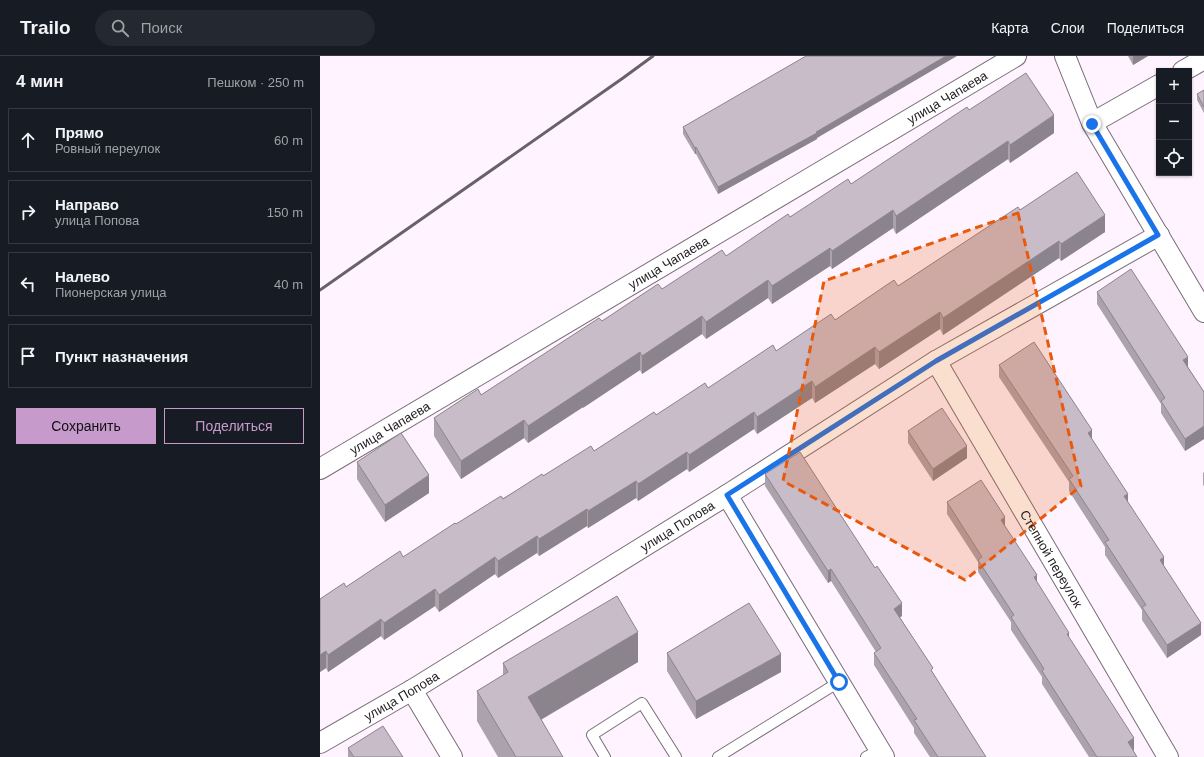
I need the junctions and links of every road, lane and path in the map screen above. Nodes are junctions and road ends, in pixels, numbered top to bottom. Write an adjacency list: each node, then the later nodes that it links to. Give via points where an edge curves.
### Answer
1 (1016, 56): 10 (street, улица Чапаева)
2 (1065, 56): 6 (street)
3 (1204, 59): 4 (street)
4 (1189, 68)
5 (1156, 87): 6 (street)
6 (1092, 124): 7 (street)
7 (1158, 235): 8 (street); 9 (street, улица Попова)
8 (1204, 312)
9 (936, 361): 11 (street, улица Попова); 20 (street, Степной переулок)
10 (320, 469)
11 (727, 495): 12 (street); 13 (street, улица Попова)
12 (839, 682): 15 (street); 19 (lane)
13 (412, 690): 14 (street, улица Попова); 16 (street)
14 (320, 743)
15 (877, 755)
16 (452, 757)
17 (605, 757): 18 (lane, via 592,735 642,703)
18 (676, 757)
19 (718, 757)
20 (1168, 757)

